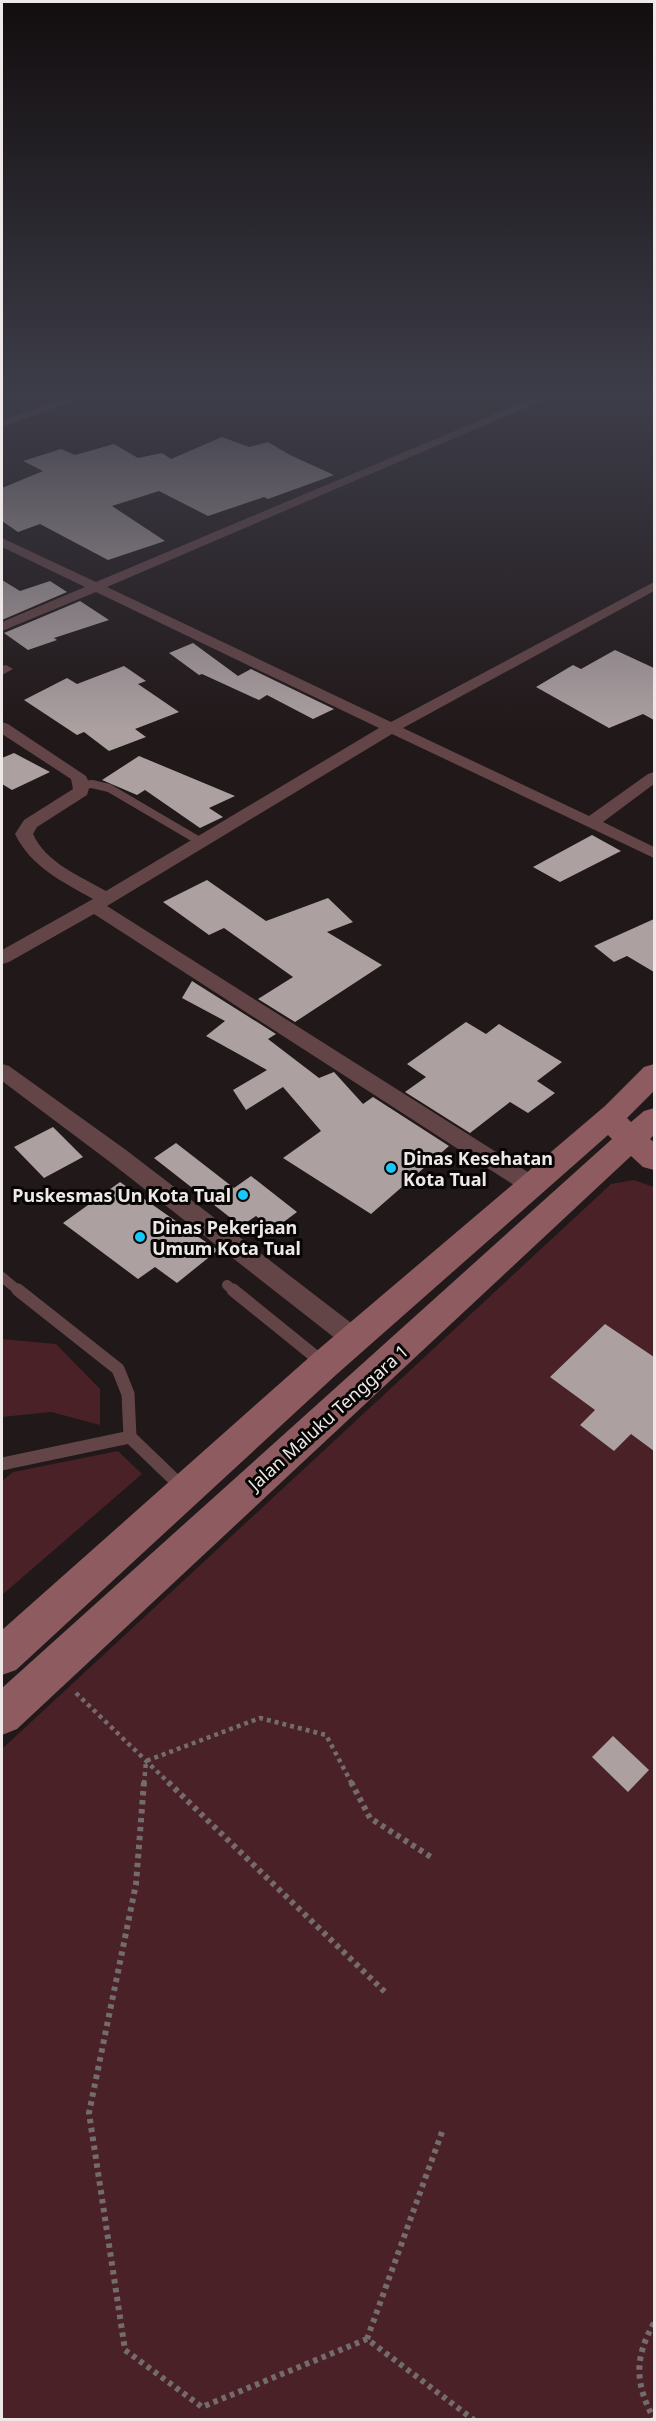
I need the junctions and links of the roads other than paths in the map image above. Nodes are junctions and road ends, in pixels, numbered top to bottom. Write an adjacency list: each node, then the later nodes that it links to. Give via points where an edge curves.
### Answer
1 (290, 505): 4 (street)
2 (2, 542): 4 (street)
3 (654, 586): 7 (street)
4 (96, 587): 5 (street); 7 (street)
5 (2, 627)
6 (2, 727): 9 (street, via 78,776)
7 (391, 728): 10 (street); 11 (street)
8 (654, 777): 10 (street)
9 (82, 785): 11 (lane, via 109,788); 13 (street, via 81,792 30,824 24,834 26,842 46,861)
10 (592, 822): 12 (street)
11 (201, 842): 13 (street)
12 (654, 853)
13 (100, 902): 14 (street); 18 (street)
14 (2, 958)
15 (2, 1071): 21 (street)
16 (654, 1074): 17 (main road, Jalan Maluku Tenggara 1)
17 (639, 1129): 18 (main road, Jalan Maluku Tenggara 1); 27 (main road, Jalan Maluku Tenggara 1)
18 (531, 1185): 21 (main road, Jalan Maluku Tenggara 1)
19 (2, 1277): 23 (lane, via 118,1369 128,1394)
20 (227, 1285): 22 (lane)
21 (354, 1339): 22 (main road, Jalan Maluku Tenggara 1)
22 (325, 1364): 25 (main road, Jalan Maluku Tenggara 1)
23 (130, 1437): 24 (lane); 25 (lane)
24 (2, 1464)
25 (186, 1490): 26 (main road, Jalan Maluku Tenggara 1)
26 (2, 1656)
27 (2, 1715)

